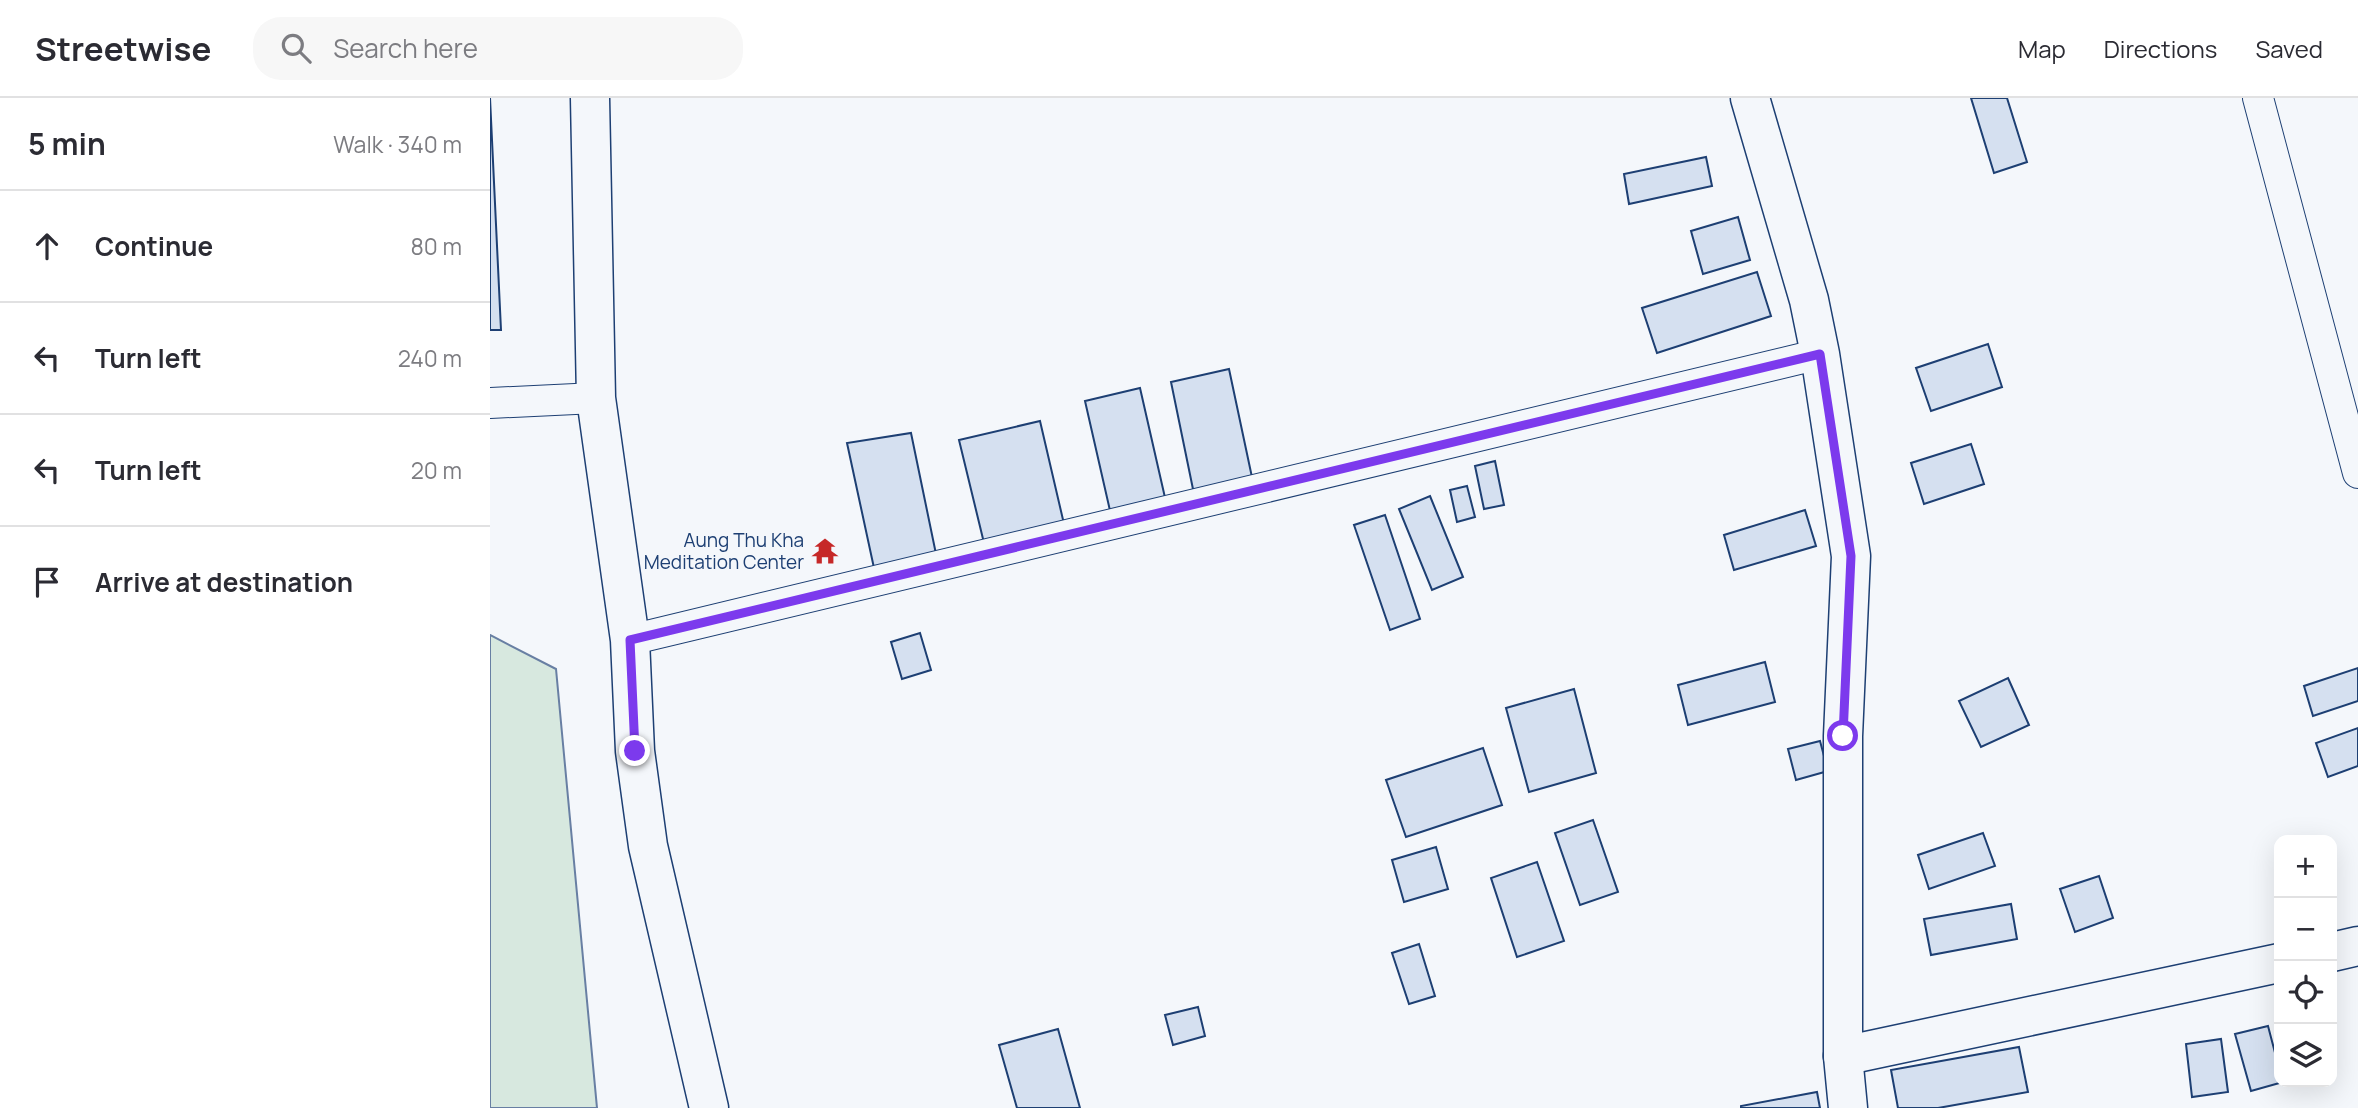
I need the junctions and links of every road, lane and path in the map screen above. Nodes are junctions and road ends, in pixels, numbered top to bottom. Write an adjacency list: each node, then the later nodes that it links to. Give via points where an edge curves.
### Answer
1 (590, 98): 5 (street)
2 (1750, 98): 4 (street, via 1809,300)
3 (2258, 98): 7 (street)
4 (1820, 354): 8 (street); 12 (street, via 1851,556 1843,736)
5 (596, 398): 6 (street); 8 (street)
6 (490, 403)
7 (2358, 473)
8 (630, 640): 13 (street, via 635,751 648,846)
9 (2358, 946): 10 (street)
10 (2337, 951)
11 (2274, 964): 12 (street)
12 (1843, 1056): 14 (street)
13 (709, 1108)
14 (1848, 1108)

